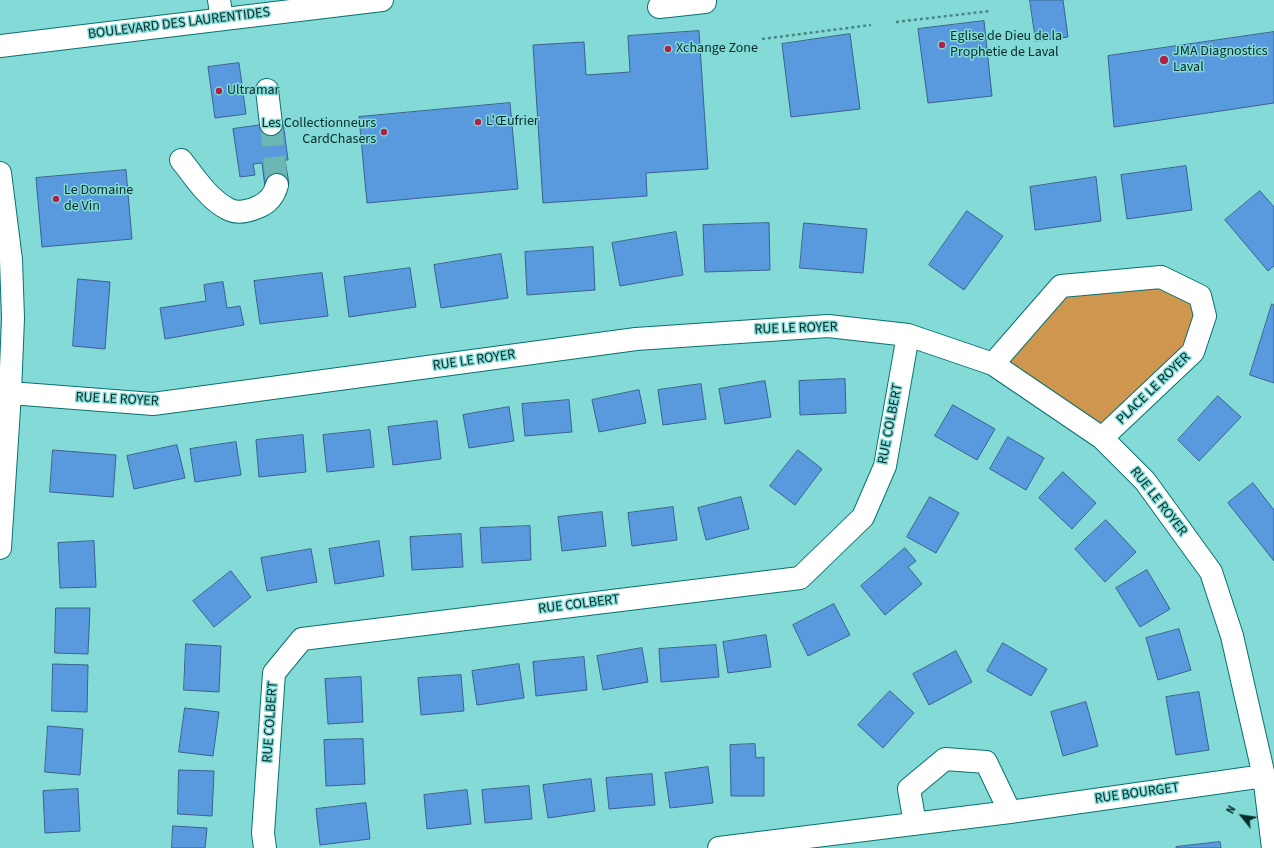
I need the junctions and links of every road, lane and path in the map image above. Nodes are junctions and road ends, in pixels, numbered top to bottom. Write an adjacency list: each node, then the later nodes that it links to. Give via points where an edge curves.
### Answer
1 (382, 0): 4 (street, BOULEVARD DES LAURENTIDES)
2 (705, 2): 3 (street)
3 (659, 7)
4 (221, 10): 9 (street, BOULEVARD DES LAURENTIDES)
5 (990, 11): 6 (path)
6 (896, 22)
7 (871, 25): 8 (path)
8 (762, 39)
9 (0, 46)
10 (266, 90): 11 (street)
11 (271, 124)
12 (181, 160): 14 (street, via 211,196 228,209 244,211 261,206 272,197)
13 (0, 173): 17 (street, via 12,275)
14 (277, 185)
15 (908, 335): 16 (street, RUE LE ROYER); 17 (street, RUE LE ROYER, via 828,326 636,339 152,404); 24 (street, RUE COLBERT, via 885,466 863,518 800,578 302,639 274,673 263,833)
16 (993, 364): 18 (street, RUE LE ROYER); 18 (street, PLACE LE ROYER, via 1061,286 1161,277 1200,296 1205,316 1193,352)
17 (10, 393): 19 (street)
18 (1102, 438): 21 (street, RUE LE ROYER, via 1145,481 1211,572 1232,636)
19 (1, 510): 20 (street)
20 (0, 548)
21 (1264, 776): 22 (street, RUE BOURGET); 26 (street, RUE LE ROYER)
22 (1010, 812): 23 (street, RUE BOURGET); 23 (street, via 986,762 945,759 909,789)
23 (914, 824): 25 (street, RUE BOURGET)
24 (265, 848)
25 (719, 848)
26 (1273, 848)

